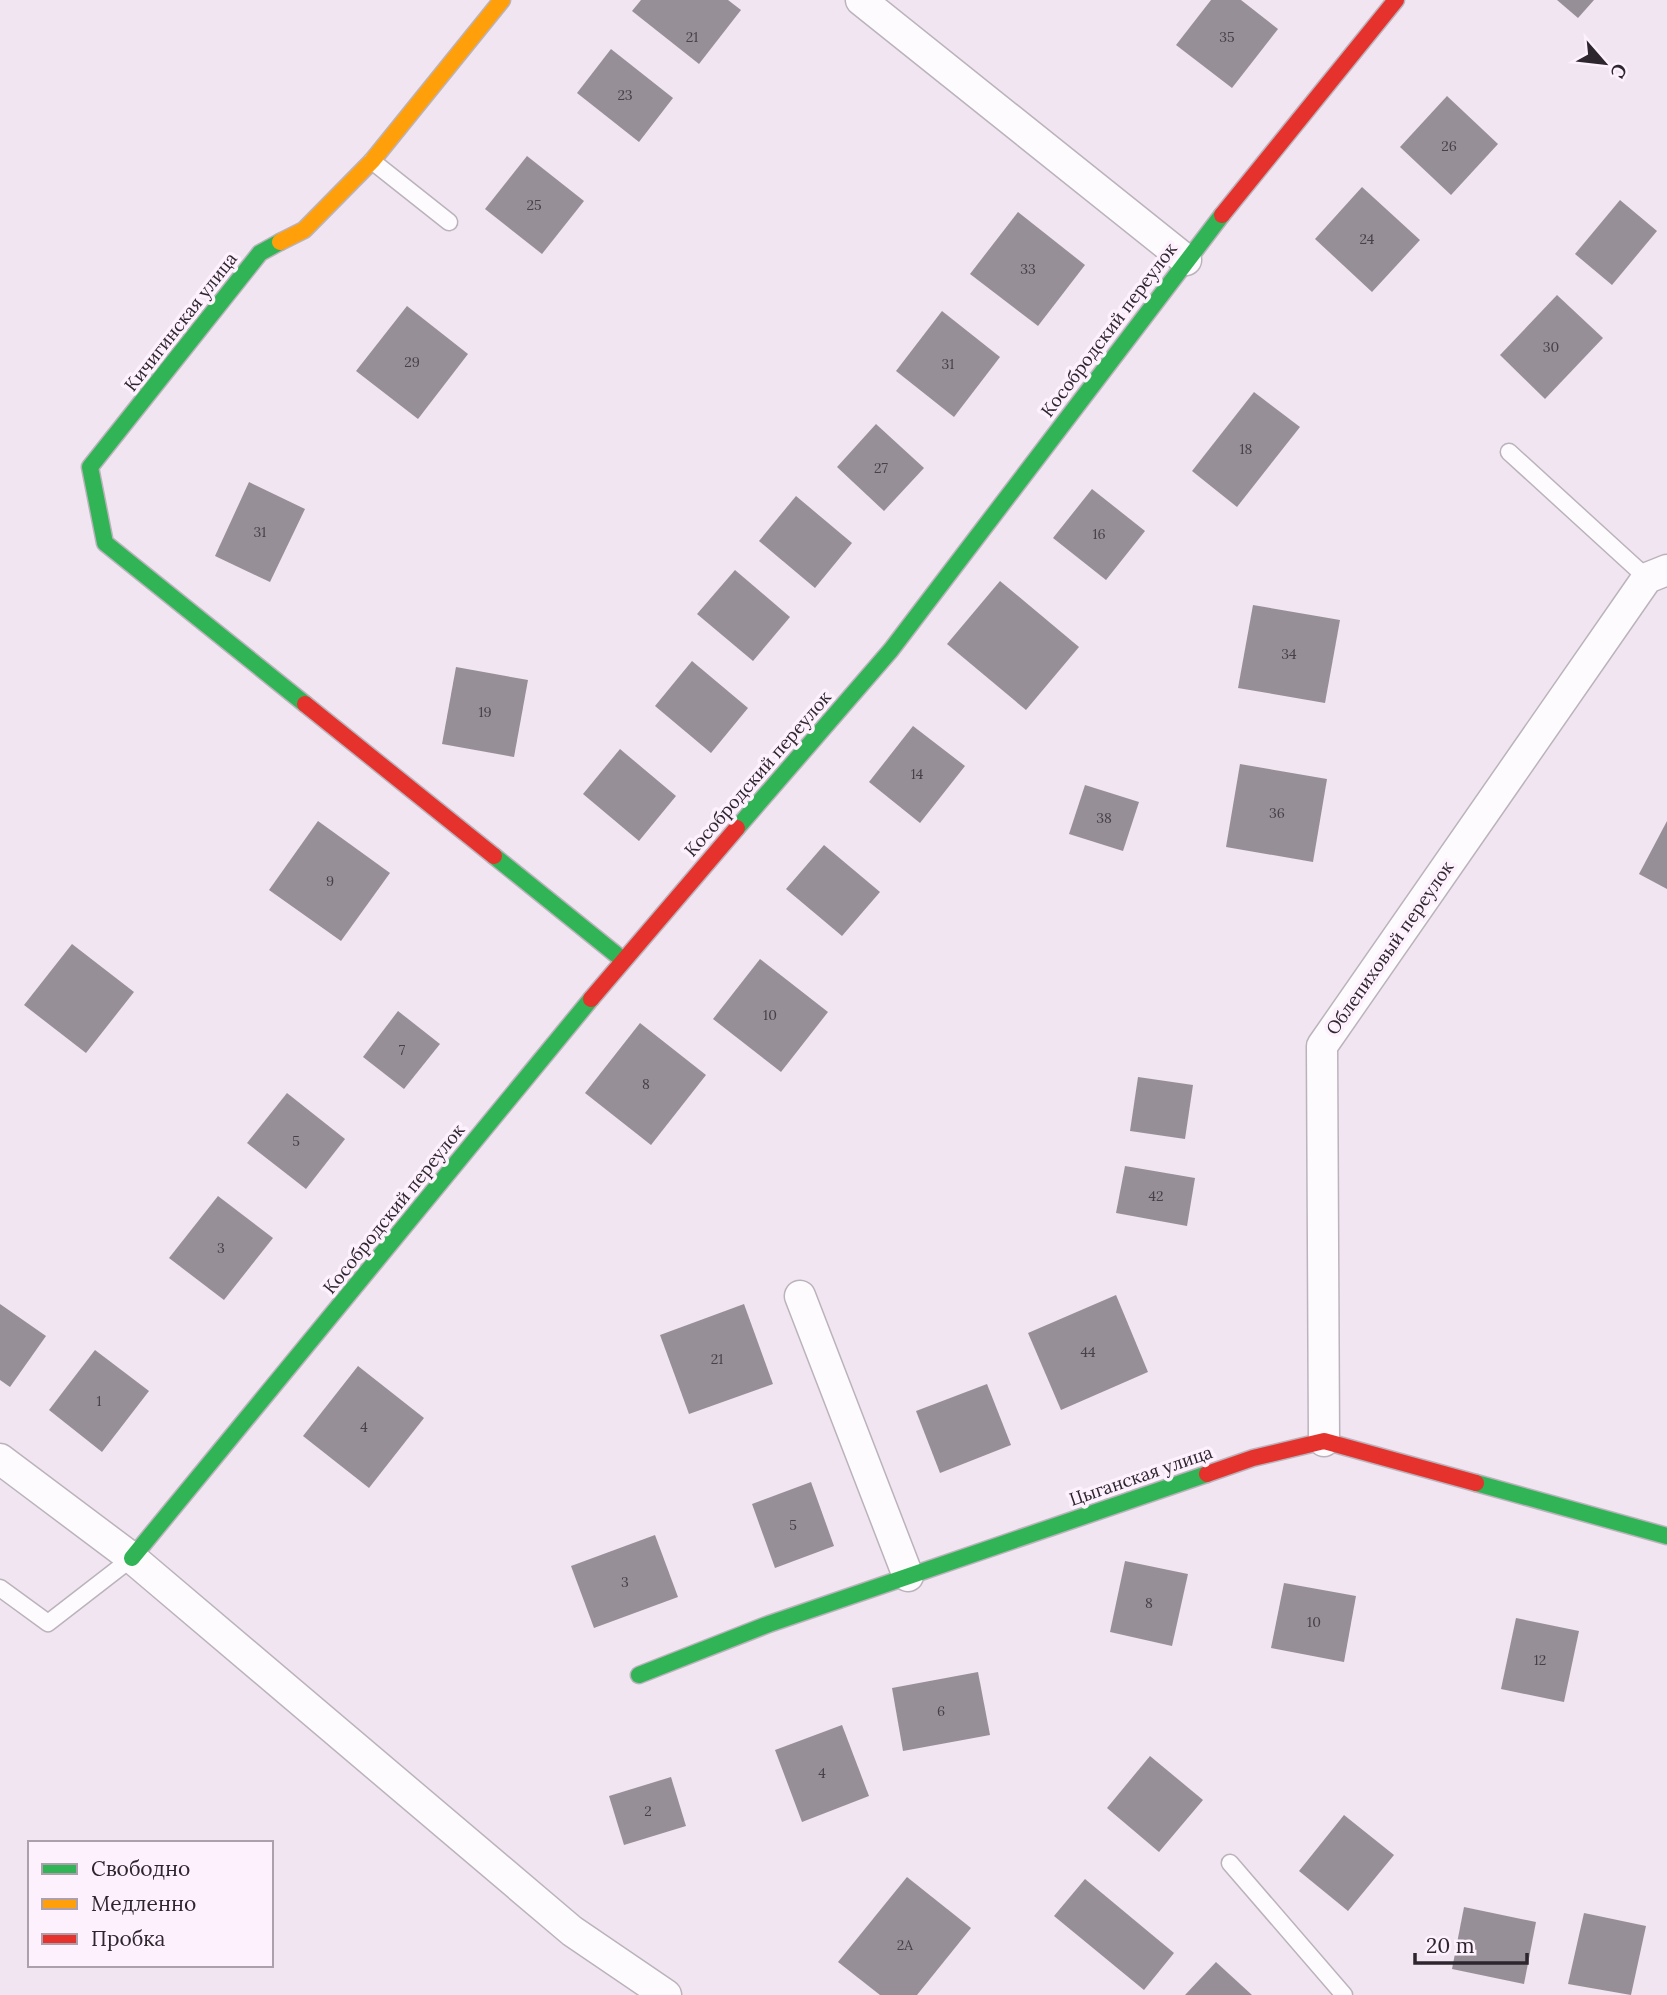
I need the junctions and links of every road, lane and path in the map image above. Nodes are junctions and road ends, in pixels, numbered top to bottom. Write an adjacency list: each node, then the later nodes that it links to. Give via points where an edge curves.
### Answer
1 (502, 0): 4 (street, Кичигинская улица)
2 (861, 0): 6 (street)
3 (1396, 0): 6 (street, Кособродский переулок)
4 (372, 162): 5 (lane); 9 (street, Кичигинская улица, via 304,230 260,253 90,467 105,543)
5 (449, 222)
6 (1186, 260): 9 (street, Кособродский переулок, via 891,650)
7 (1509, 452): 8 (lane)
8 (1657, 574): 11 (street, Облепиховый переулок, via 1322,1046)
9 (623, 960): 14 (street, Кособродский переулок)
10 (800, 1296): 15 (street)
11 (1324, 1441): 13 (street, Цыганская улица); 15 (street, Цыганская улица, via 1253,1458)
12 (0, 1460): 14 (street)
13 (1667, 1536)
14 (132, 1558): 16 (lane, via 48,1623); 19 (street, via 562,1922)
15 (908, 1576): 17 (street, Цыганская улица)
16 (0, 1588)
17 (639, 1675)
18 (1230, 1863): 20 (lane)
19 (666, 1995)
20 (1344, 1995)

